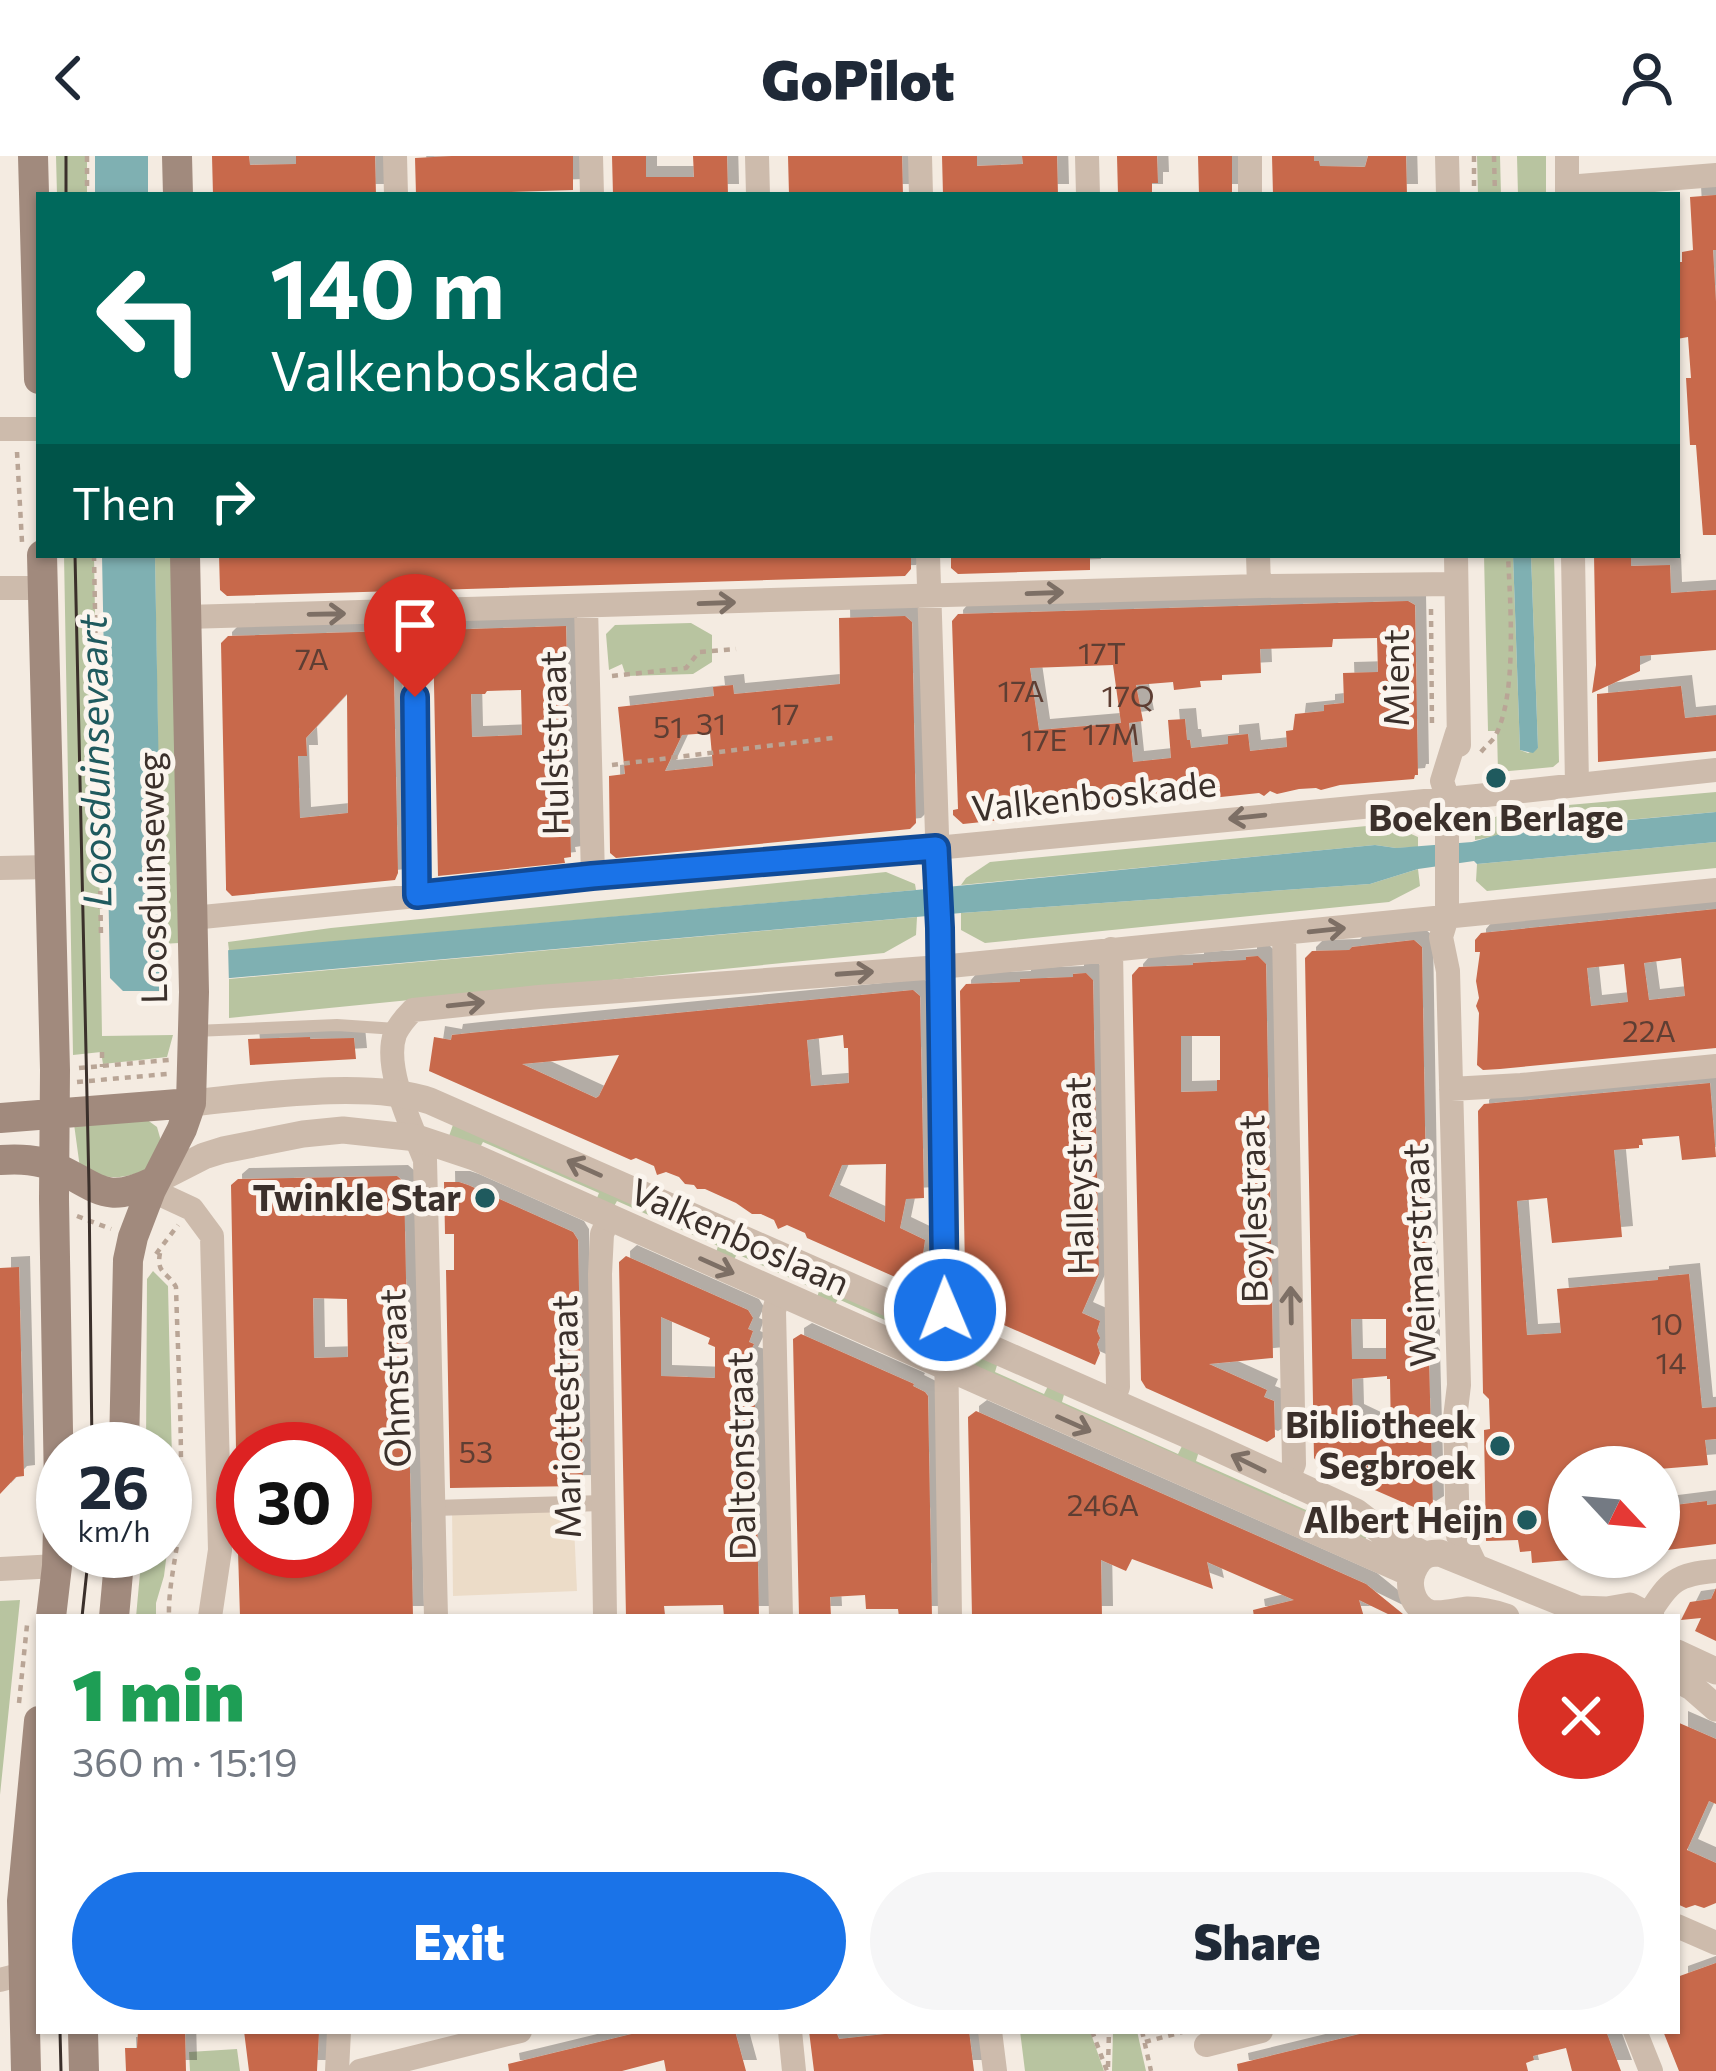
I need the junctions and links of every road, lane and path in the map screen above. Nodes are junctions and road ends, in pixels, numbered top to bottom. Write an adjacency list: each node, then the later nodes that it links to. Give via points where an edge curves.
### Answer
1 (33, 156): 27 (main road)
2 (87, 156): 16 (path)
3 (177, 156): 17 (main road)
4 (395, 156): 18 (street)
5 (591, 156): 19 (street)
6 (757, 156): 20 (street)
7 (920, 156): 21 (street)
8 (1087, 156): 22 (street)
9 (1250, 156): 23 (street)
10 (1447, 156): 24 (street)
11 (1474, 156): 25 (path)
12 (1494, 156): 26 (path)
13 (1567, 156): 15 (street)
14 (1716, 175): 15 (street)
15 (1567, 191)
16 (88, 192)
17 (178, 192)
18 (396, 192)
19 (592, 192)
20 (758, 192)
21 (921, 192)
22 (1088, 192)
23 (1250, 192)
24 (1448, 192)
25 (1474, 192)
26 (1495, 192)
27 (36, 268)
28 (0, 429): 29 (street)
29 (36, 429)
30 (42, 558): 41 (main road)
31 (94, 558): 64 (path)
32 (185, 558): 45 (main road, Loosduinseweg)
33 (928, 558): 42 (street)
34 (1258, 558): 39 (street)
35 (1455, 558): 38 (street, Mient)
36 (1508, 558): 50 (path, via 1507,685 1495,736)
37 (1574, 558): 53 (street)
38 (1444, 583): 39 (street); 49 (path, Mient); 54 (street, Mient, via 1462,769)
39 (1259, 586): 42 (street, one-way to 39)
40 (0, 588): 41 (street)
41 (42, 588): 56 (main road)
42 (928, 597): 43 (street, one-way to 42); 55 (street)
43 (586, 608): 44 (street); 47 (street, Hulststraat)
44 (413, 612): 45 (street, one-way to 44); 60 (street)
45 (186, 617): 62 (main road, Loosduinseweg)
46 (736, 649): 47 (path, via 699,652 686,668)
47 (588, 678): 51 (street, Hulststraat)
48 (833, 738): 51 (path)
49 (1432, 748)
50 (1479, 754)
51 (590, 767): 58 (street, Hulststraat)
52 (1716, 770): 53 (street, Valkenboskade)
53 (1577, 785): 54 (street, Valkenboskade)
54 (1447, 797): 55 (street, Valkenboskade, one-way to 55); 61 (street, Weimarstraat)
55 (936, 848): 58 (street, Valkenboskade); 66 (street)
56 (50, 866): 57 (street); 73 (main road)
57 (0, 868)
58 (592, 876): 60 (street, Valkenboskade)
59 (1716, 890): 61 (street)
60 (417, 895): 62 (street, Valkenboskade)
61 (1447, 917): 63 (street, one-way to 61); 72 (street, Weimarstraat, via 1441,938)
62 (193, 930): 69 (main road, Loosduinseweg)
63 (1284, 934): 65 (street); 90 (street, Boylestraat, one-way to 63, via 1294,1464)
64 (101, 936)
65 (1111, 949): 66 (street); 87 (street, Halleystraat, via 1118,1387)
66 (940, 967): 67 (street, one-way to 66, via 413,1010); 85 (street)
67 (396, 1029): 69 (lane, via 337,1025); 74 (street)
68 (102, 1052): 71 (path)
69 (193, 1052): 71 (path); 73 (path, via 173,1074); 75 (main road, Loosduinseweg)
70 (1716, 1066): 72 (street)
71 (102, 1067): 73 (path)
72 (1450, 1089): 93 (street, Weimarstraat, via 1459,1385)
73 (55, 1090): 75 (main road); 76 (main road); 79 (main road)
74 (401, 1094): 75 (street, Valkenboslaan); 77 (street, Ohmstraat); 85 (street, Valkenboslaan, one-way to 74)
75 (191, 1103): 80 (main road, Loosduinseweg)
76 (0, 1118)
77 (417, 1138): 80 (street, Valkenboslaan, via 303,1134 204,1156); 82 (street, Valkenboslaan); 92 (street, Ohmstraat, via 425,1160)
78 (0, 1160): 79 (main road)
79 (54, 1166): 80 (main road, via 105,1192); 81 (main road)
80 (153, 1186): 83 (main road, Loosduinseweg); 102 (street, via 192,1209 212,1235 220,1550)
81 (54, 1211): 83 (path); 88 (main road)
82 (609, 1218): 84 (street, Valkenboslaan, one-way to 84); 91 (street, Mariottestraat, via 599,1274)
83 (133, 1237): 89 (main road, Loosduinseweg); 101 (path, via 161,1247 158,1264 176,1287 180,1511)
84 (778, 1293): 86 (street, Valkenboslaan); 105 (street, Daltonstraat)
85 (945, 1329): 86 (street); 87 (street, Valkenboslaan)
86 (948, 1368): 93 (street, Valkenboslaan, one-way to 93); 106 (street)
87 (1112, 1402): 90 (street, Valkenboslaan, one-way to 87)
88 (59, 1422)
89 (125, 1422)
90 (1287, 1482): 93 (street, Valkenboslaan)
91 (603, 1503): 92 (street); 104 (street, Mariottestraat)
92 (434, 1508): 103 (street, Ohmstraat)
93 (1434, 1555): 107 (street, via 1411,1591); 109 (street, via 1578,1609 1630,1606)
94 (36, 1567): 95 (street)
95 (0, 1569)
96 (1716, 1570): 110 (street, via 1673,1580)
97 (56, 1578): 99 (main road)
98 (118, 1578): 100 (main road)
99 (51, 1614)
100 (114, 1614)
101 (169, 1614)
102 (210, 1614)
103 (436, 1614)
104 (605, 1614)
105 (782, 1614)
106 (950, 1614)
107 (1421, 1614): 108 (street)
108 (1458, 1614)
109 (1648, 1614)
110 (1651, 1614)
111 (1680, 1654): 112 (street)
112 (1716, 1671)
113 (1680, 1681): 114 (street)
114 (1716, 1708)
115 (36, 1752): 118 (main road)
116 (1680, 1927): 117 (street)
117 (1716, 1943)
118 (21, 1975): 130 (main road)
119 (83, 2034): 131 (main road)
120 (339, 2034): 132 (street)
121 (508, 2034): 133 (street)
122 (790, 2034): 134 (street)
123 (990, 2034): 135 (street)
124 (1093, 2034): 136 (path)
125 (1108, 2034): 136 (path)
126 (1143, 2034): 129 (path)
127 (1636, 2034): 139 (street)
128 (1199, 2036): 129 (path); 138 (street)
129 (1145, 2042): 137 (path)
130 (26, 2071)
131 (84, 2071)
132 (337, 2071)
133 (361, 2071)
134 (794, 2071)
135 (995, 2071)
136 (1107, 2071)
137 (1151, 2071)
138 (1213, 2071)
139 (1651, 2071)

